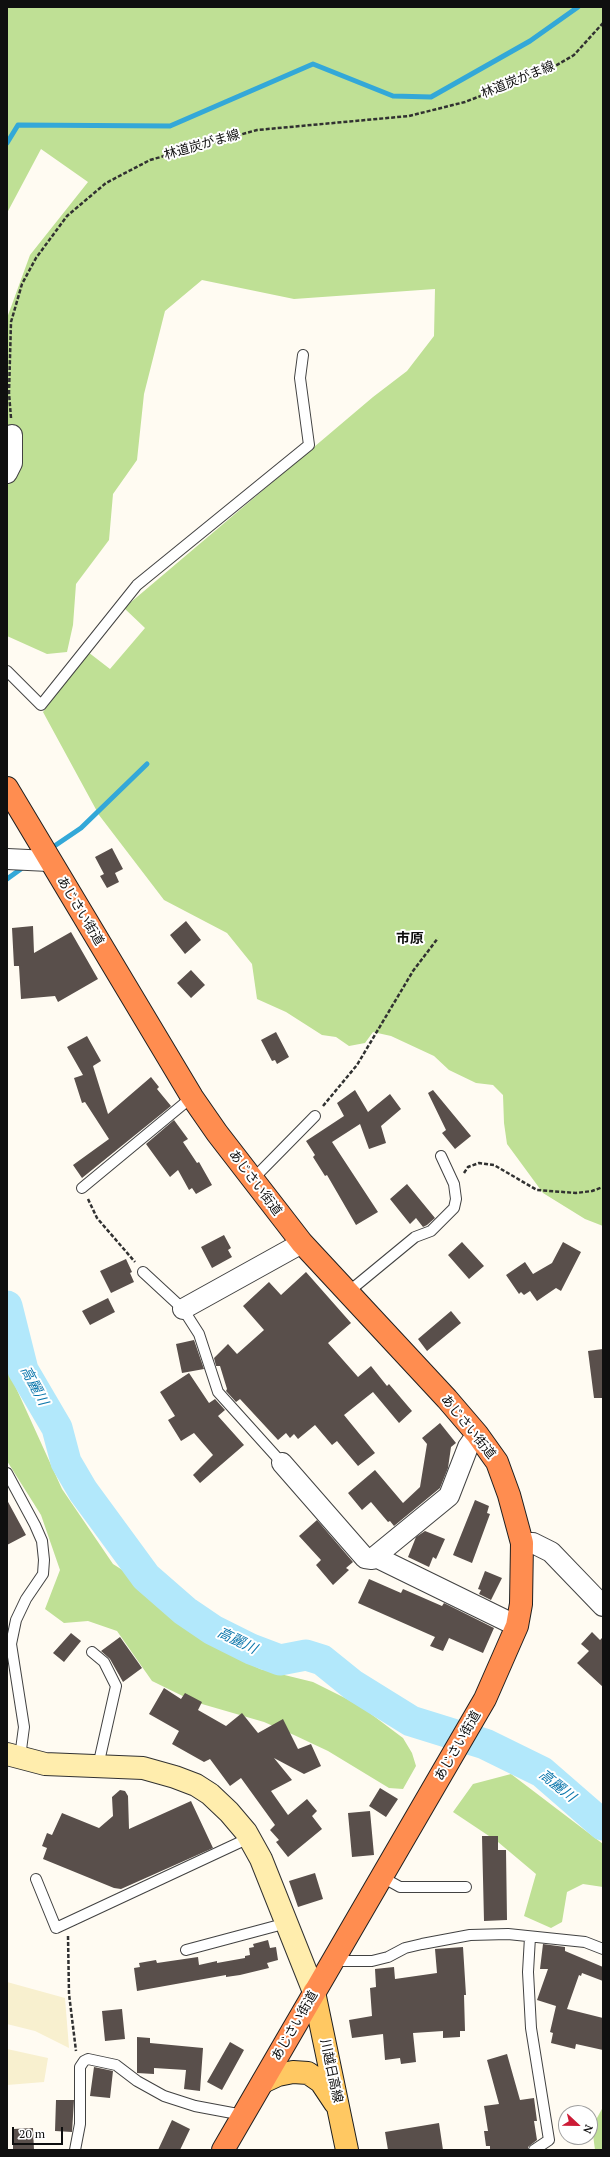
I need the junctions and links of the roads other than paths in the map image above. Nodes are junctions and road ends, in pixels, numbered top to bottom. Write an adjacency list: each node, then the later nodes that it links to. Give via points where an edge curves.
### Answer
1 (303, 355): 4 (lane, via 300,378 309,445 137,585 41,705)
2 (12, 435): 3 (street, via 12,463)
3 (7, 473)
4 (7, 671)
5 (7, 788): 6 (highway, あじさい街道)
6 (46, 856): 7 (street); 8 (highway, あじさい街道)
7 (7, 859)
8 (192, 1097): 11 (highway, あじさい街道); 12 (lane)
9 (315, 1116): 11 (lane)
10 (440, 1156): 15 (lane, via 454,1184 454,1208 432,1231 415,1237)
11 (252, 1180): 13 (highway, あじさい街道)
12 (82, 1188)
13 (302, 1243): 15 (highway, あじさい街道); 16 (street)
14 (143, 1272): 16 (lane)
15 (347, 1293): 17 (highway, あじさい街道)
16 (183, 1309): 18 (lane, via 199,1334 218,1392)
17 (477, 1434): 20 (highway, あじさい街道, via 497,1462 509,1494); 21 (street, via 468,1447 449,1496)
18 (282, 1463): 21 (street, via 365,1558)
19 (7, 1473): 25 (lane, via 42,1541 44,1560 42,1574 16,1620 11,1644 24,1727)
20 (522, 1543): 22 (street, via 533,1543 550,1552); 23 (highway, あじさい街道, via 521,1604)
21 (376, 1557): 23 (street)
22 (603, 1606)
23 (517, 1626): 28 (highway, あじさい街道, via 486,1698)
24 (92, 1652): 26 (lane, via 104,1662 116,1686)
25 (14, 1756): 26 (street, via 45,1764)
26 (98, 1766): 27 (street, via 143,1768 196,1785 229,1812)
27 (249, 1838): 29 (lane, via 56,1928); 31 (street, via 261,1859)
28 (382, 1878): 30 (lane, via 400,1887); 35 (highway, あじさい街道)
29 (36, 1879)
30 (466, 1887)
31 (287, 1924): 34 (lane); 36 (street)
32 (530, 1937): 33 (lane, via 585,1942); 35 (lane, via 508,1934 470,1935 405,1948 388,1957 372,1961); 43 (lane, via 528,1972 531,2028 549,2140)
33 (603, 1949)
34 (186, 1950)
35 (333, 1961): 36 (highway, あじさい街道)
36 (314, 1992): 37 (highway, あじさい街道); 38 (main road, 川越日高線)
37 (263, 2082): 38 (main road, via 286,2073 308,2073 321,2082); 39 (highway, あじさい街道)
38 (338, 2108): 42 (main road, 川越日高線)
39 (243, 2116): 40 (lane, via 195,2106 164,2096 137,2081 116,2065 88,2059 80,2068 80,2124); 41 (highway, あじさい街道)
40 (75, 2150)
41 (223, 2150)
42 (347, 2150)
43 (534, 2150)

